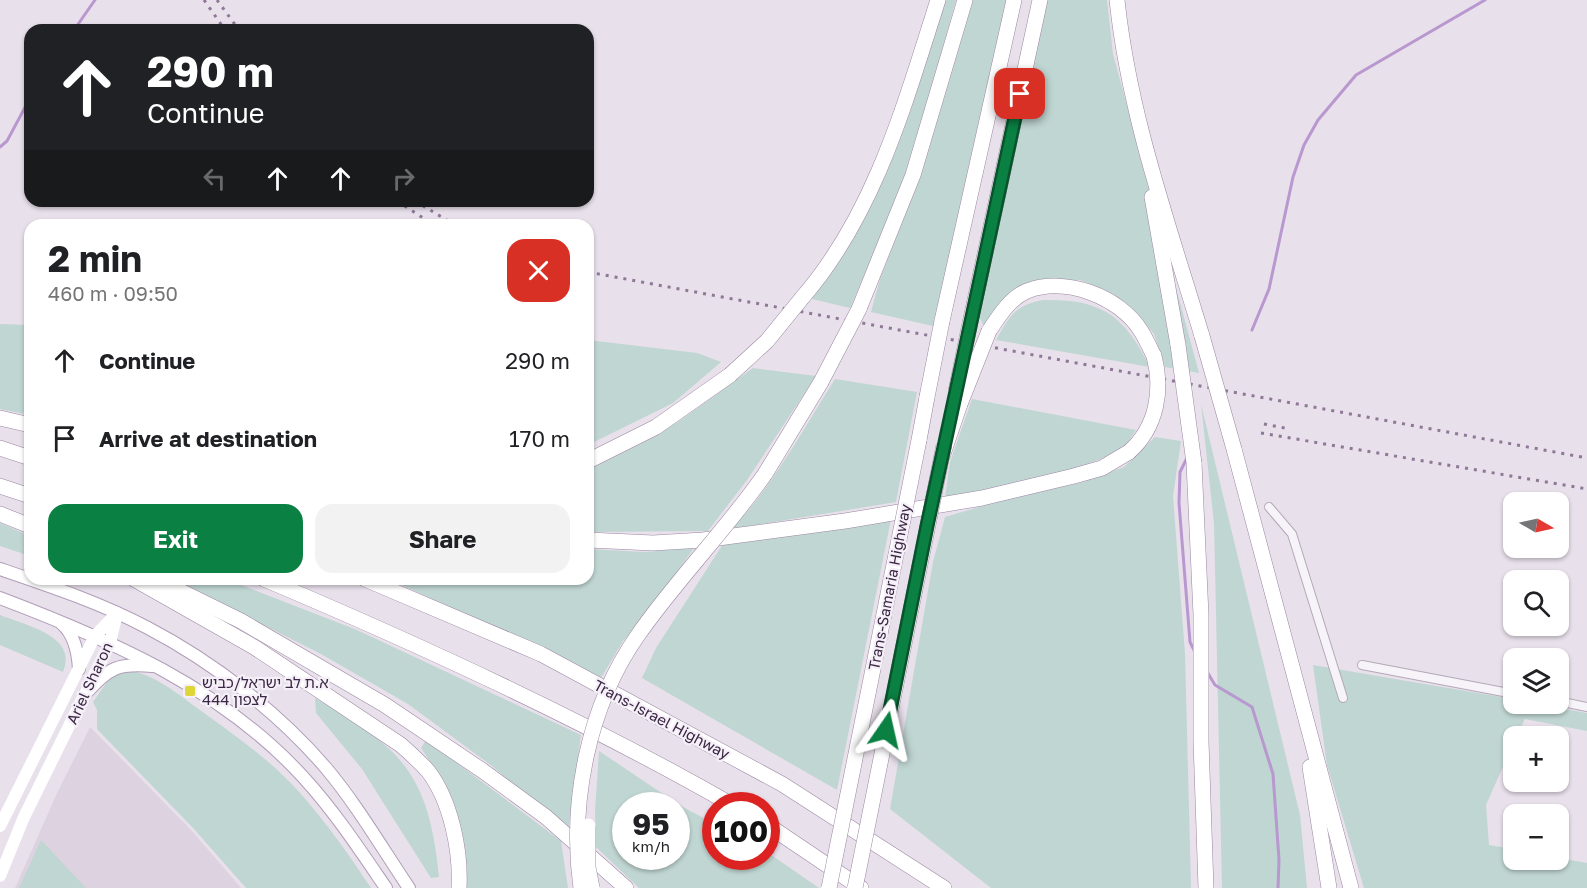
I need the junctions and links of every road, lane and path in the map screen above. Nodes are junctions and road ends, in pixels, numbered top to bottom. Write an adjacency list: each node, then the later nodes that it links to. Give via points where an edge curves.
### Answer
1 (938, 0): 12 (highway, bridge, via 878,175 838,248 802,298 766,341 730,375 656,427)
2 (965, 0): 19 (highway, bridge, via 913,175 860,309 765,474)
3 (1014, 0): 53 (highway, Trans-Samaria Highway, bridge, via 942,321)
4 (1040, 0): 7 (highway, Trans-Samaria Highway, bridge, via 969,328)
5 (1117, 0): 6 (highway)
6 (1138, 120): 40 (highway, bridge, via 1234,449 1290,656); 57 (highway, bridge, via 1178,345 1194,463)
7 (957, 403): 18 (highway, bridge, via 989,331 1008,304 1026,292 1045,287 1069,287 1117,305 1141,330 1159,377 1150,424 1130,452 1102,468 982,498 856,519 703,540); 54 (highway, Trans-Samaria Highway, bridge, via 944,449)
8 (0, 418): 9 (highway)
9 (24, 424)
10 (0, 448): 11 (highway)
11 (24, 456)
12 (594, 458)
13 (0, 486): 14 (highway)
14 (24, 494)
15 (1269, 507): 37 (street, via 1292,534)
16 (0, 514): 17 (highway)
17 (24, 524)
18 (594, 540)
19 (702, 554): 50 (highway, bridge, via 637,637 602,704 589,744 579,812); 51 (highway, bridge, via 632,664 604,728 588,813)
20 (0, 568): 21 (main road)
21 (24, 577)
22 (44, 585): 28 (main road)
23 (145, 585): 44 (highway, via 254,646 401,745 429,772 444,800)
24 (168, 585): 52 (highway, via 242,621 385,705 546,817)
25 (278, 585): 41 (highway, via 627,748)
26 (379, 585): 56 (highway, Trans-Israel Highway, via 551,660 782,784)
27 (0, 598): 29 (main road)
28 (117, 613): 30 (main road, Ariel Sharon); 31 (main road, Ariel Sharon); 47 (main road, via 204,662 292,733 348,797)
29 (59, 621): 30 (main road); 34 (main road, via 71,635)
30 (95, 636): 31 (main road); 34 (main road, Ariel Sharon)
31 (110, 643): 33 (main road); 36 (main road, Ariel Sharon)
32 (1362, 665): 35 (street)
33 (158, 666): 36 (main road, via 122,665 105,673); 46 (main road, via 228,711 275,748 330,809)
34 (79, 669): 42 (main road, Ariel Sharon)
35 (1503, 692)
36 (86, 693): 45 (main road, Ariel Sharon, via 24,817)
37 (1343, 698)
38 (1569, 703): 39 (street)
39 (1587, 706)
40 (1318, 784): 58 (highway); 59 (highway)
41 (708, 792)
42 (0, 826)
43 (780, 833): 55 (highway)
44 (459, 861): 48 (highway); 49 (highway)
45 (0, 876)
46 (386, 888)
47 (409, 888)
48 (451, 888)
49 (459, 888)
50 (581, 888)
51 (592, 888)
52 (626, 888)
53 (829, 888)
54 (855, 888)
55 (861, 888)
56 (944, 888)
57 (1206, 888)
58 (1329, 888)
59 (1351, 888)

